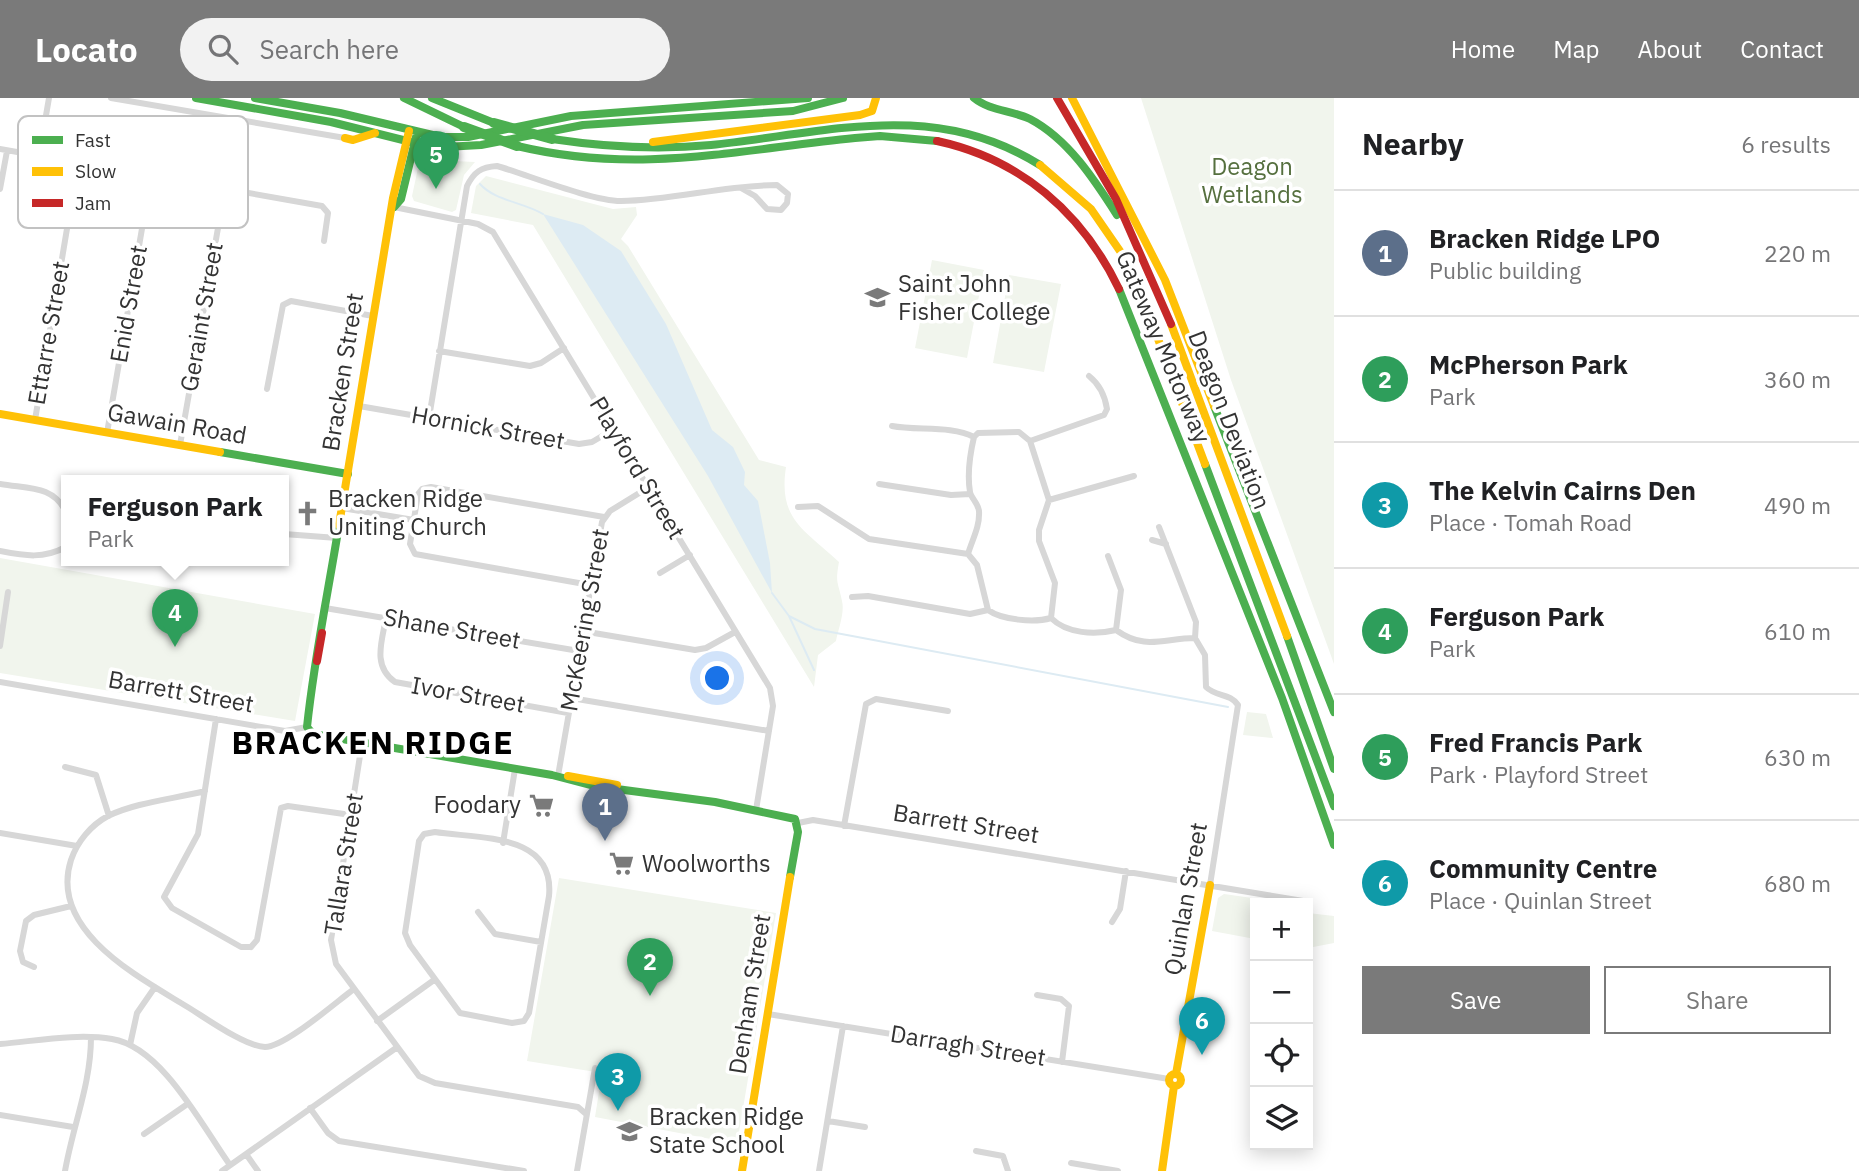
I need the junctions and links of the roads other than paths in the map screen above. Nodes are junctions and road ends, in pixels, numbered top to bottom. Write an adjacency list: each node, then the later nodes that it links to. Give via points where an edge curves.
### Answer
1 (49, 98): 13 (street)
2 (111, 98): 14 (street)
3 (196, 98): 16 (main road)
4 (255, 98): 17 (main road, via 340,113)
5 (404, 98): 104 (main road, Gateway Motorway, bridge, via 517,146 576,157 649,161 855,138 909,137 985,154 1046,190 1087,232 1120,289 1287,709)
6 (432, 98): 19 (main road, Gateway Motorway, bridge, via 494,123 552,139)
7 (808, 98): 17 (main road, via 571,116 468,136)
8 (843, 98): 17 (main road, via 793,111 583,125 469,146 445,148)
9 (876, 98): 19 (main road, via 867,114 649,142)
10 (974, 98): 29 (main road, via 985,107 1021,116 1043,128 1087,173)
11 (1057, 98): 29 (main road, Deagon Deviation)
12 (1072, 98): 85 (main road, Deagon Deviation, via 1174,302)
13 (46, 116)
14 (216, 116)
15 (248, 121): 18 (street)
16 (376, 133): 17 (main road); 18 (main road)
17 (412, 137): 24 (main road, Bracken Street, via 401,199)
18 (345, 138)
19 (639, 148): 96 (main road, Gateway Motorway, via 918,123 980,135 1054,173 1095,212 1130,267)
20 (3, 150): 22 (street)
21 (741, 188): 21 (street, via 777,185 788,194 787,203 772,211); 25 (street, via 619,201 497,166 484,167 467,186)
22 (0, 189)
23 (248, 192): 30 (street, via 322,206 328,213)
24 (394, 207): 25 (street, Playford Street); 31 (main road, Bracken Street)
25 (461, 221): 32 (street, Playford Street, via 484,226 497,237); 33 (street)
26 (67, 228): 39 (street, Ettarre Street)
27 (142, 228): 42 (street, Enid Street)
28 (218, 228): 45 (street, Geraint Street)
29 (1136, 239): 93 (main road, Deagon Deviation, via 1268,582)
30 (324, 241)
31 (373, 316): 35 (street, via 291,301 283,305); 36 (main road, Bracken Street)
32 (564, 348): 33 (street, via 530,366); 41 (street, Playford Street)
33 (439, 351): 38 (street)
34 (1089, 376): 44 (street, via 1106,402 1104,415)
35 (267, 390)
36 (359, 406): 38 (street, Hornick Street); 46 (main road, Bracken Street)
37 (0, 414): 39 (main road, Gawain Road)
38 (429, 418): 41 (street, Hornick Street, via 579,444)
39 (35, 420): 42 (main road, Gawain Road)
40 (892, 426): 43 (street, via 957,431)
41 (614, 429): 50 (street, Playford Street)
42 (107, 433): 45 (main road, Gawain Road)
43 (974, 437): 44 (street, via 984,432 1019,432); 51 (street)
44 (1030, 441): 52 (street)
45 (180, 445): 46 (main road, Gawain Road)
46 (348, 474): 55 (main road, Bracken Street)
47 (1134, 476): 52 (street)
48 (0, 484): 53 (street, via 52,493)
49 (879, 484): 51 (street)
50 (649, 487): 56 (street, McKeering Street); 66 (street, Playford Street)
51 (970, 494): 65 (street, via 979,515)
52 (1049, 500): 75 (street, via 1039,541 1055,583)
53 (61, 502)
54 (798, 507): 65 (street, via 818,506 869,539)
55 (342, 508): 57 (street); 60 (main road, Bracken Street)
56 (604, 517): 57 (street, via 420,486); 69 (street, McKeering Street)
57 (414, 520): 69 (street, via 408,552)
58 (1158, 527): 62 (street)
59 (289, 534): 60 (street)
60 (337, 538): 72 (main road, Bracken Street)
61 (1152, 540): 62 (street)
62 (1166, 544): 79 (street, via 1196,621)
63 (61, 550): 64 (street, via 35,557)
64 (0, 551)
65 (968, 554): 73 (street, via 977,565)
66 (690, 555): 68 (street); 78 (street, Playford Street)
67 (1108, 556): 76 (street, via 1121,590)
68 (660, 573)
69 (590, 585): 77 (street, McKeering Street)
70 (8, 592): 80 (street)
71 (852, 597): 73 (street, via 970,614)
72 (325, 608): 74 (street, Shane Street); 88 (main road, Bracken Street, via 315,646)
73 (988, 610): 75 (street, via 994,615 1040,621)
74 (386, 618): 81 (street, Shane Street); 86 (street, Ivor Street, via 380,657 384,671 395,682)
75 (1051, 618): 76 (street, via 1066,628 1098,633)
76 (1116, 630): 79 (street, via 1127,638 1154,643)
77 (582, 631): 78 (street, via 695,650); 81 (street, McKeering Street)
78 (735, 632): 89 (street, Playford Street, via 770,688)
79 (1195, 638): 107 (street, Quinlan Street, via 1205,655 1206,687 1233,698 1238,705)
80 (0, 646)
81 (579, 651): 83 (street, McKeering Street)
82 (0, 682): 87 (street, Barrett Street)
83 (571, 698): 86 (street, McKeering Street); 89 (street)
84 (947, 711): 101 (street, via 876,699 866,704)
85 (1334, 712)
86 (568, 713): 94 (street, McKeering Street)
87 (216, 719): 88 (street, Barrett Street, via 285,731); 95 (street)
88 (307, 727): 90 (main road, Barrett Street, via 317,736)
89 (769, 731): 97 (street, Playford Street)
90 (362, 743): 92 (main road, Barrett Street); 98 (street, Tallara Street)
91 (65, 767): 99 (street, via 96,775)
92 (515, 769): 94 (main road, Barrett Street); 103 (street)
93 (1334, 769)
94 (558, 776): 97 (main road, Barrett Street)
95 (205, 791): 99 (street); 113 (street, via 195,842 164,897 172,908 241,947)
96 (1334, 806)
97 (756, 810): 100 (main road, Barrett Street, via 792,817)
98 (351, 815): 113 (street, via 278,807 257,940); 118 (street, Tallara Street, via 331,945 334,960)
99 (109, 816): 105 (street)
100 (798, 823): 101 (street, Barrett Street, via 813,820); 120 (main road, Denham Street)
101 (844, 826): 106 (street, Barrett Street)
102 (0, 833): 105 (street)
103 (503, 843): 112 (street, via 534,851 549,872); 116 (street, via 435,832 424,834 419,841 405,933)
104 (1334, 845)
105 (77, 846): 109 (street, via 68,873)
106 (1126, 871): 107 (street, Barrett Street); 111 (street, via 1120,909)
107 (1210, 885): 108 (street, Barrett Street); 129 (main road, Quinlan Street)
108 (1286, 898)
109 (71, 906): 115 (street, via 26,921 20,951 23,962); 117 (street, via 89,936)
110 (478, 912): 112 (street, via 495,933)
111 (1112, 922)
112 (541, 942): 116 (street, via 524,1021 460,1013)
113 (251, 947): 114 (street)
114 (255, 956)
115 (34, 967)
116 (434, 980): 121 (street)
117 (155, 987): 118 (street, via 253,1045 267,1047); 125 (street, via 137,1013)
118 (354, 989): 121 (street, Tallara Street)
119 (1037, 995): 127 (street, via 1061,999 1069,1006)
120 (768, 1014): 122 (street, Darragh Street); 148 (main road, Denham Street)
121 (377, 1021): 126 (street, Tallara Street)
122 (843, 1026): 127 (street, Darragh Street); 134 (street)
123 (92, 1037): 124 (street); 125 (street); 135 (street, via 86,1091)
124 (0, 1044)
125 (130, 1045): 130 (street, via 156,1062)
126 (396, 1048): 131 (street); 132 (street, Tallara Street, via 414,1073 428,1081 579,1107)
127 (1062, 1062): 129 (street, Darragh Street)
128 (594, 1068): 132 (street)
129 (1173, 1080): 152 (main road, Quinlan Street)
130 (186, 1105): 137 (street); 141 (street)
131 (310, 1108): 139 (street); 142 (street, via 339,1140)
132 (586, 1114): 147 (street)
133 (0, 1115): 135 (street)
134 (828, 1121): 136 (street); 149 (street)
135 (73, 1128): 143 (street)
136 (865, 1128)
137 (144, 1135)
138 (976, 1151): 150 (street, via 1003,1156)
139 (246, 1154): 141 (street); 145 (street)
140 (1071, 1163): 151 (street)
141 (230, 1165): 144 (street)
142 (500, 1169): 146 (street)
143 (65, 1171)
144 (222, 1171)
145 (258, 1171)
146 (524, 1171)
147 (577, 1171)
148 (742, 1171)
149 (820, 1171)
150 (1007, 1171)
151 (1118, 1171)
152 (1162, 1171)

